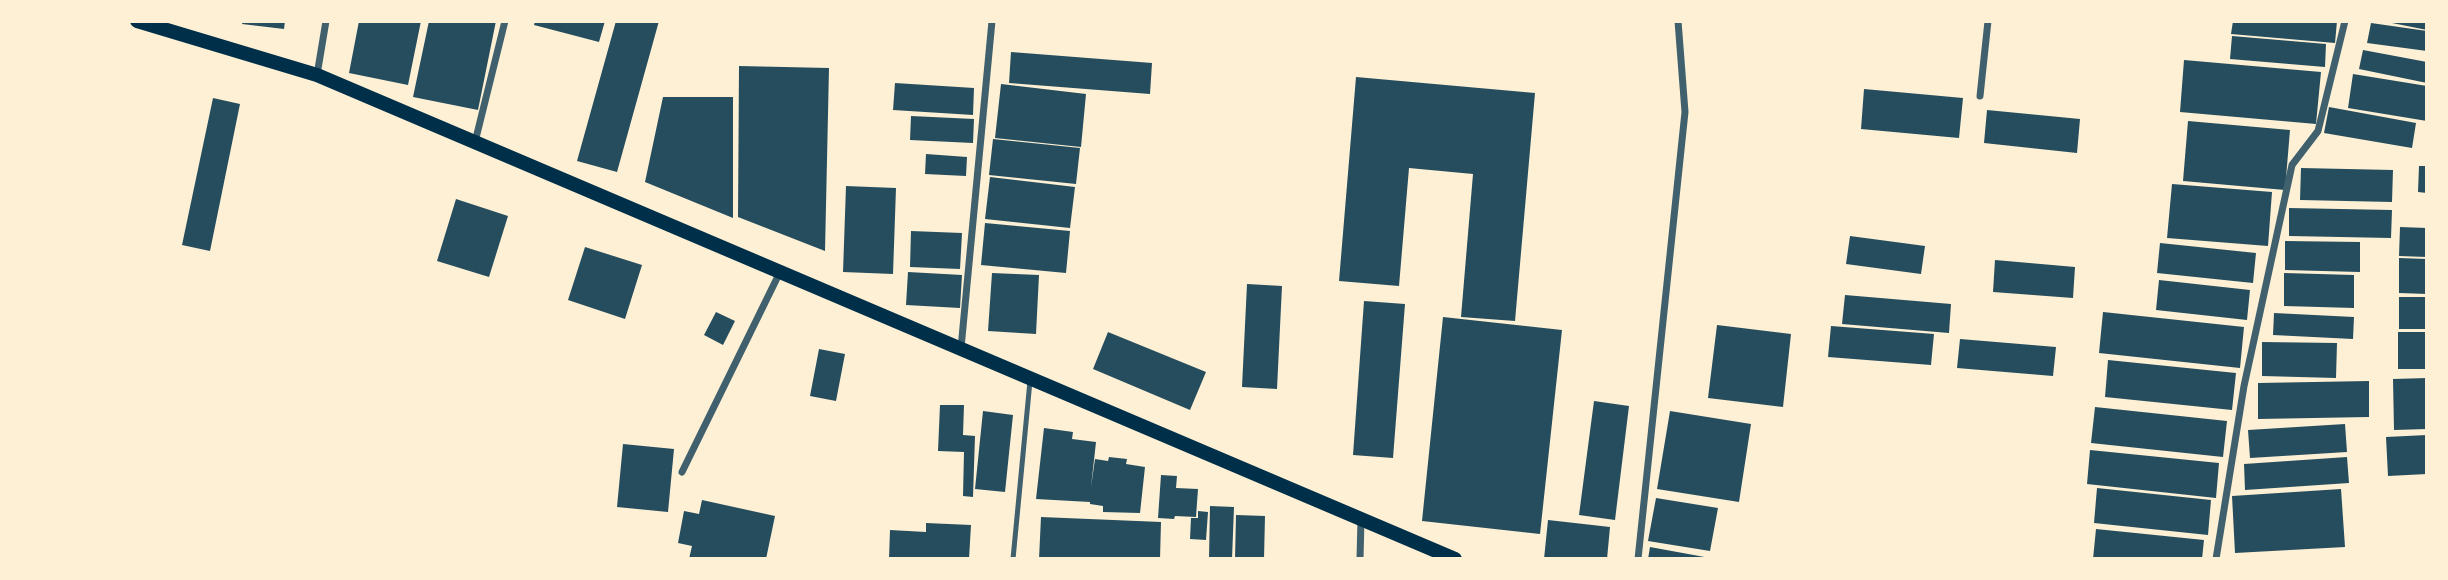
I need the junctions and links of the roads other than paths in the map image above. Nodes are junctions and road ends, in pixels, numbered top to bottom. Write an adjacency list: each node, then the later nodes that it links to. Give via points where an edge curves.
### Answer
1 (138, 21): 8 (main road)
2 (326, 21): 8 (street)
3 (505, 21): 10 (street)
4 (992, 21): 12 (street)
5 (1678, 21): 19 (street, via 1685,112)
6 (1988, 21): 9 (street)
7 (2345, 21): 20 (street, via 2318,131 2292,165 2244,386)
8 (317, 75): 10 (main road)
9 (1980, 96)
10 (474, 143): 11 (main road)
11 (780, 272): 12 (main road); 14 (street)
12 (961, 349): 13 (main road)
13 (1031, 378): 15 (main road); 16 (lane)
14 (682, 472)
15 (1361, 519): 17 (street); 18 (main road)
16 (1013, 559)
17 (1360, 559)
18 (1455, 559)
19 (1638, 559)
20 (2216, 559)

